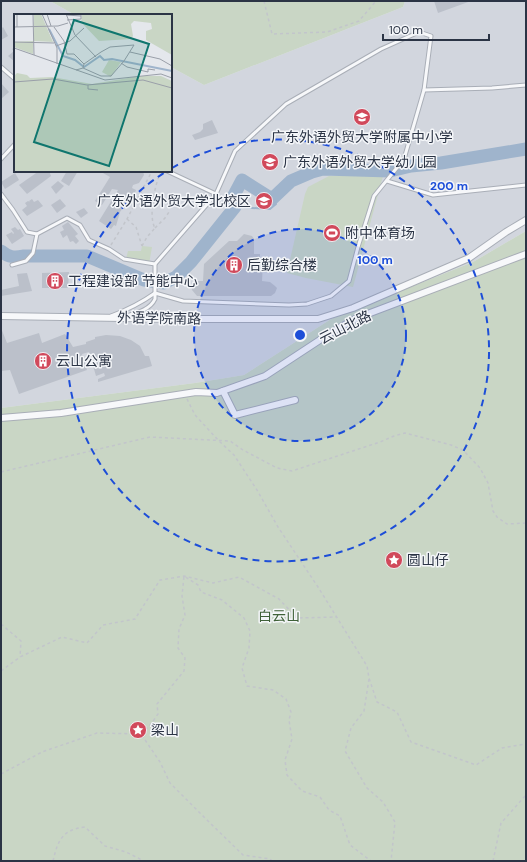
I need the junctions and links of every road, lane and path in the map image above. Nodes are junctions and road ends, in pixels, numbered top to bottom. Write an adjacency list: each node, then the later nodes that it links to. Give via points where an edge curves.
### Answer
1 (264, 1): 2 (path, via 272,34 327,32 359,21)
2 (376, 1)
3 (1, 67): 4 (lane)
4 (14, 78)
5 (526, 85): 6 (lane)
6 (424, 90): 12 (lane, via 404,159); 15 (lane, via 430,36 419,32 381,49 286,104 235,150)
7 (14, 145): 8 (lane)
8 (1, 159)
9 (151, 172): 17 (path)
10 (161, 172): 19 (path, via 153,193 152,220)
11 (170, 172): 15 (lane)
12 (386, 181): 13 (lane, via 433,195); 25 (lane, via 374,196 349,281 331,296 307,304 289,305 183,301)
13 (526, 185)
14 (1, 194): 20 (lane, via 27,232)
15 (216, 194): 23 (lane)
16 (169, 212): 19 (path)
17 (127, 219): 19 (path, via 136,227 142,246 146,237); 21 (path)
18 (526, 220): 26 (street, 外语学院南路, via 469,258)
19 (155, 228)
20 (37, 234): 21 (lane, via 67,218 80,225 89,240); 24 (lane, via 33,253 26,262)
21 (109, 249): 23 (lane, via 124,259)
22 (526, 254): 30 (street, 云山北路)
23 (155, 264): 25 (lane)
24 (12, 265)
25 (155, 293): 28 (lane); 29 (lane, via 153,304)
26 (353, 308): 29 (street, 外语学院南路, via 318,319); 30 (street)
27 (1, 316): 28 (street, 外语学院南路)
28 (108, 318): 29 (street, 外语学院南路)
29 (120, 318)
30 (357, 318): 31 (street, 云山北路, via 265,376)
31 (223, 391): 32 (street, 云山北路); 33 (street, via 235,415)
32 (185, 394): 34 (street, 云山北路, via 61,413); 35 (path, via 195,415)
33 (295, 400)
34 (1, 418)
35 (219, 441): 36 (path, via 150,436); 37 (path, via 230,441 277,468 292,471 404,433 451,445 464,450 480,468 488,483 493,511 497,518 507,524); 39 (path, via 234,455)
36 (1, 472)
37 (526, 523)
38 (184, 576): 39 (path, via 213,583 239,577 279,599 297,618); 41 (path, via 160,580 135,619 103,625 88,643 62,637); 44 (path, via 182,596 185,616 179,629 178,648 185,658 184,671 157,704 158,714); 51 (path, via 198,586 201,592 222,600 244,618 250,631 249,648 242,668 247,686 273,690 286,699 291,712 289,720 292,739 285,760 287,775 302,791 320,797 328,810 340,816 350,845)
39 (336, 617): 43 (path, via 367,666)
40 (1, 624): 41 (path, via 21,641)
41 (20, 658): 42 (path)
42 (1, 671)
43 (369, 678): 45 (path, via 377,702 397,712 411,742 476,765 502,748); 52 (path, via 364,711 351,728 345,751 367,788 383,802 395,822)
44 (141, 734): 46 (path, via 97,733 42,752); 50 (path, via 160,762 170,783 243,855)
45 (526, 744)
46 (1, 774)
47 (526, 795): 53 (path, via 501,823)
48 (53, 861): 49 (path, via 57,845 65,833 85,827 105,846)
49 (144, 861)
50 (272, 861)
51 (371, 861)
52 (391, 861)
53 (493, 861)

